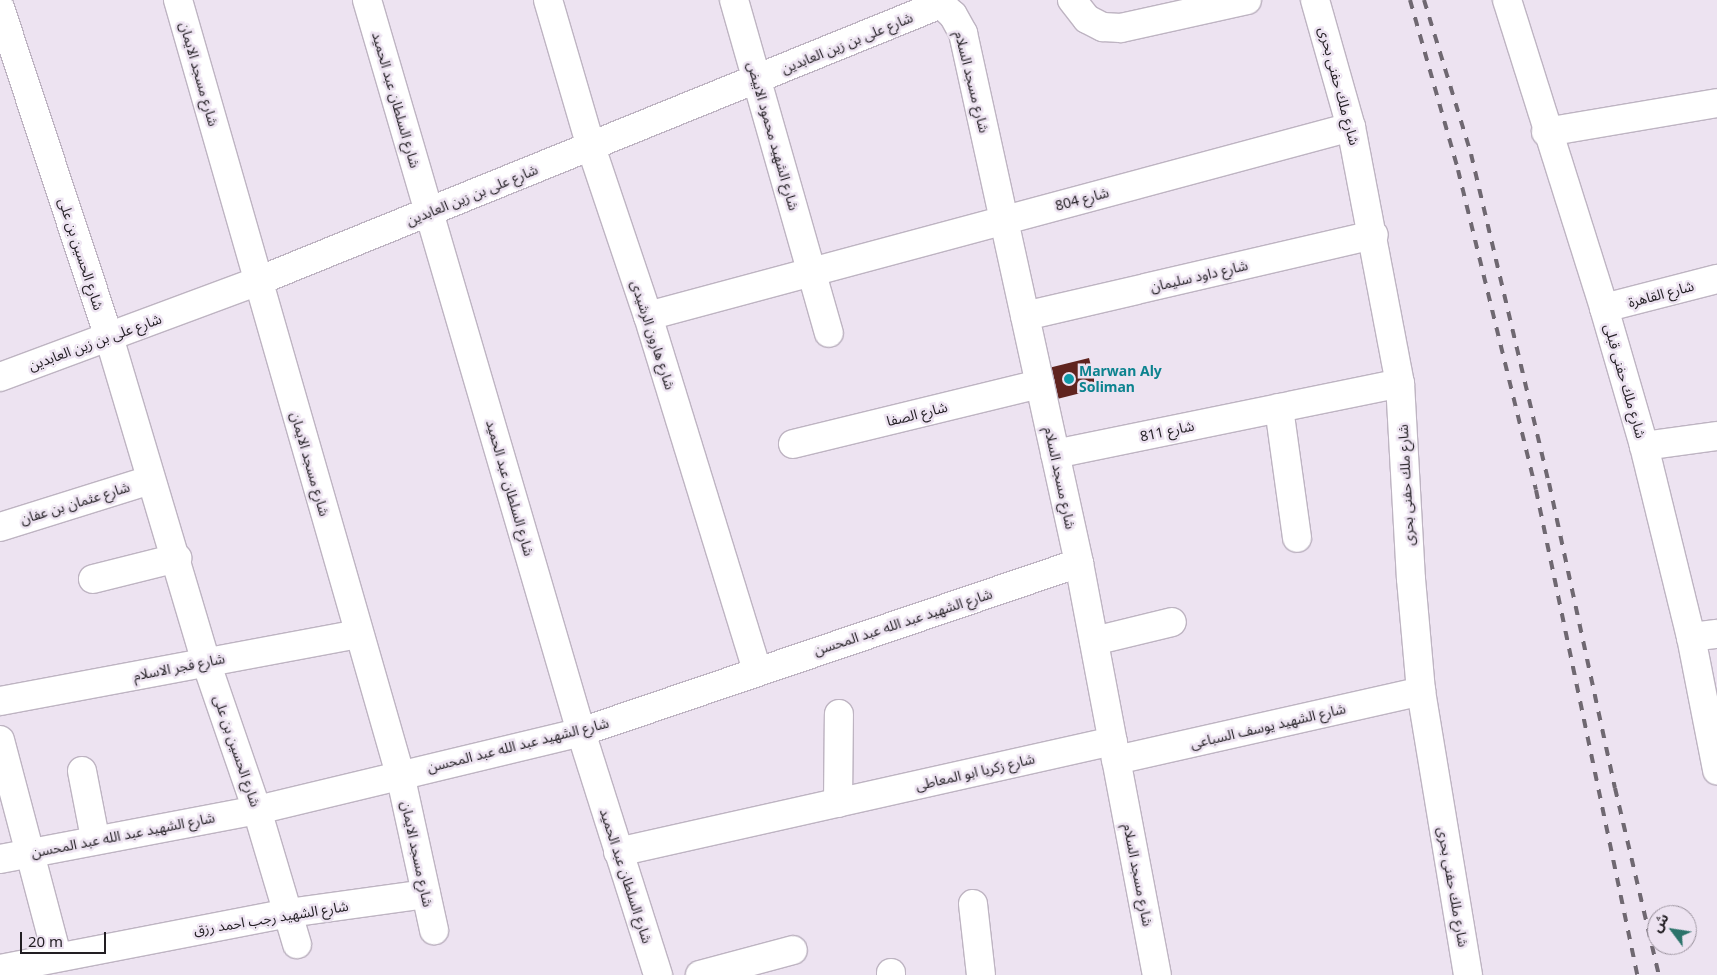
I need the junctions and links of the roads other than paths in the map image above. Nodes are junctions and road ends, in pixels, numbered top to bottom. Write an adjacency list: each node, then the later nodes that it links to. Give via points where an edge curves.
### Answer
1 (178, 0): 21 (street, شارع مسجد الايمان)
2 (367, 0): 16 (street, شارع السلطان عبد الحميد)
3 (548, 0): 15 (street, شارع هارون الرشيدى)
4 (734, 0): 11 (street, شارع الشهيد محمود الابيض)
5 (1072, 0): 6 (street, via 1087,19 1103,27 1121,28)
6 (1247, 0)
7 (1315, 0): 13 (street, شارع ملك حفنى بحرى)
8 (1507, 0): 14 (street, شارع ملك حفنى قبلى)
9 (934, 2): 11 (street, شارع على بن زين العابدين); 17 (street, شارع مسجد السلام, via 953,15 963,32)
10 (0, 8): 26 (street, شارع الحسين بن على)
11 (757, 79): 15 (street, شارع على بن زين العابدين); 19 (street, شارع الشهيد محمود الابيض)
12 (1717, 102): 14 (street)
13 (1352, 127): 17 (street, شارع 804); 18 (street, شارع ملك حفنى بحرى)
14 (1546, 132): 22 (street, شارع ملك حفنى قبلى)
15 (590, 147): 16 (street, شارع على بن زين العابدين); 23 (street, شارع هارون الرشيدى)
16 (429, 212): 21 (street, شارع على بن زين العابدين); 50 (street, شارع السلطان عبد الحميد)
17 (1004, 220): 19 (street, شارع 804); 24 (street, شارع مسجد السلام)
18 (1374, 235): 24 (street, شارع داود سليمان); 28 (street, شارع ملك حفنى بحرى)
19 (813, 273): 23 (street, شارع 804); 25 (street)
20 (1717, 279): 22 (street, شارع القاهرة)
21 (258, 281): 26 (street, شارع على بن زين العابدين); 42 (street, شارع مسجد الايمان)
22 (1604, 308): 33 (street, شارع ملك حفنى قبلى)
23 (648, 316): 46 (street, شارع هارون الرشيدى)
24 (1025, 316): 29 (street, شارع مسجد السلام)
25 (829, 333)
26 (109, 337): 27 (street, شارع على بن زين العابدين); 35 (street, شارع الحسين بن على)
27 (0, 377)
28 (1400, 383): 30 (street, شارع 811); 47 (street, شارع ملك حفنى بحرى)
29 (1040, 384): 32 (street, شارع الصفا); 34 (street, شارع مسجد السلام)
30 (1279, 408): 34 (street, شارع 811); 37 (street)
31 (1717, 436): 33 (street)
32 (793, 444)
33 (1644, 446): 43 (street, شارع ملك حفنى قبلى)
34 (1055, 454): 39 (street, شارع مسجد السلام)
35 (150, 480): 36 (street, شارع عثمان بن عفان); 38 (street, شارع الحسين بن على)
36 (0, 527)
37 (1297, 538)
38 (177, 558): 40 (street); 45 (street, شارع الحسين بن على)
39 (1079, 563): 44 (street, شارع مسجد السلام); 46 (street, شارع الشهيد عبد الله عبد المحسن)
40 (94, 579)
41 (1172, 622): 44 (street)
42 (358, 634): 45 (street, شارع فجر الاسلام); 55 (street, شارع مسجد الايمان)
43 (1704, 636): 53 (street, شارع ملك حفنى قبلى)
44 (1094, 641): 52 (street, شارع مسجد السلام)
45 (206, 662): 48 (street, شارع فجر الاسلام); 57 (street, شارع الحسين بن على)
46 (757, 671): 50 (street, شارع الشهيد عبد الله عبد المحسن)
47 (1421, 691): 52 (street, شارع الشهيد يوسف السباعى); 74 (street, شارع ملك حفنى بحرى)
48 (0, 701)
49 (839, 714): 56 (street)
50 (581, 732): 55 (street, شارع الشهيد عبد الله عبد المحسن); 60 (street, شارع السلطان عبد الحميد)
51 (0, 740): 59 (street)
52 (1114, 750): 56 (street, شارع زكريا ابو المعاطى); 73 (street, شارع مسجد السلام)
53 (1717, 770)
54 (82, 771): 58 (street)
55 (400, 774): 57 (street, شارع الشهيد عبد الله عبد المحسن); 62 (street, شارع مسجد الايمان)
56 (838, 803): 60 (street, شارع زكريا ابو المعاطى)
57 (257, 810): 58 (street, شارع الشهيد عبد الله عبد المحسن); 64 (street, شارع الحسين بن على)
58 (95, 838): 59 (street, شارع الشهيد عبد الله عبد المحسن)
59 (28, 852): 61 (street, شارع الشهيد عبد الله عبد المحسن); 68 (street)
60 (618, 852): 70 (street, شارع السلطان عبد الحميد)
61 (0, 858)
62 (426, 894): 64 (street, شارع الشهيد رجب احمد رزق); 65 (street, شارع مسجد الايمان)
63 (973, 904): 72 (street)
64 (289, 913): 66 (street, شارع الحسين بن على); 68 (street, شارع الشهيد رجب احمد رزق)
65 (434, 930)
66 (297, 944)
67 (792, 950): 71 (street)
68 (57, 955): 69 (street, شارع الشهيد رجب احمد رزق)
69 (0, 969)
70 (658, 975)
71 (700, 975)
72 (981, 975)
73 (1157, 975)
74 (1468, 975)

